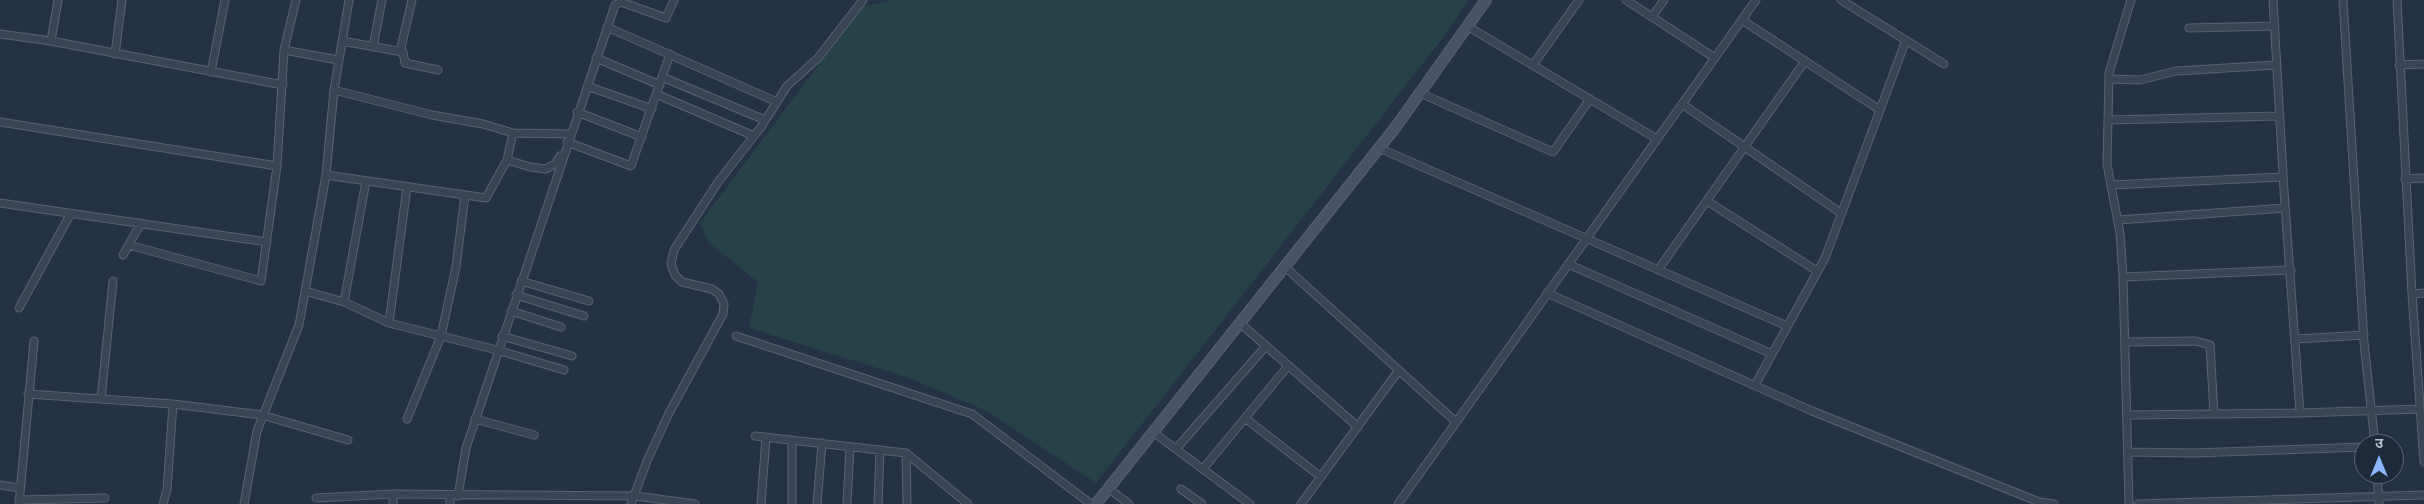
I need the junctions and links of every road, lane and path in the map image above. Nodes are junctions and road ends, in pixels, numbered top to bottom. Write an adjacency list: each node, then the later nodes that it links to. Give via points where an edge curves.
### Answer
1 (58, 0): 30 (street)
2 (122, 0): 34 (street)
3 (226, 0): 46 (street)
4 (296, 0): 32 (street)
5 (349, 0): 29 (street)
6 (382, 0): 31 (street)
7 (412, 0): 33 (street)
8 (674, 0): 20 (street, via 666,18)
9 (863, 0): 56 (street, via 818,58 787,86)
10 (1486, 0): 23 (street)
11 (1579, 0): 42 (street)
12 (1626, 0): 21 (street)
13 (1664, 0): 21 (street)
14 (1756, 0): 22 (street)
15 (1841, 0): 28 (street)
16 (2131, 0): 48 (street)
17 (2273, 0): 24 (street)
18 (2344, 0): 116 (street)
19 (2396, 0): 44 (street)
20 (618, 1): 25 (street)
21 (1652, 17): 37 (street)
22 (1742, 20): 37 (street); 39 (street)
23 (1467, 26): 42 (street); 53 (street)
24 (2275, 26): 26 (street); 43 (street)
25 (606, 27): 35 (street); 36 (street)
26 (2188, 28)
27 (0, 34): 30 (street)
28 (1906, 40): 40 (street); 59 (street)
29 (342, 41): 31 (street); 38 (street)
30 (51, 42): 34 (street)
31 (373, 47): 33 (street)
32 (284, 50): 38 (street); 50 (street)
33 (400, 52): 45 (street, via 403,52 405,63)
34 (115, 54): 46 (street)
35 (670, 54): 47 (street); 56 (street)
36 (596, 58): 49 (street); 51 (street)
37 (1715, 58): 57 (street)
38 (338, 60): 52 (street)
39 (1805, 61): 59 (street); 71 (street)
40 (1944, 64)
41 (2424, 64): 44 (street)
42 (1533, 65): 55 (street)
43 (2276, 65): 48 (street, via 2176,71 2140,80); 61 (street)
44 (2399, 66): 78 (street)
45 (438, 70)
46 (212, 72): 50 (street)
47 (662, 77): 49 (street); 62 (street)
48 (2109, 78): 63 (street)
49 (660, 84): 54 (street)
50 (283, 85): 74 (street)
51 (587, 86): 58 (street); 60 (street)
52 (334, 90): 65 (street); 75 (street)
53 (1420, 93): 55 (street, via 1553,152); 72 (street)
54 (656, 94): 58 (street); 67 (street)
55 (1590, 99): 69 (street)
56 (777, 102): 62 (street)
57 (1682, 104): 69 (street); 71 (street)
58 (652, 109): 68 (street)
59 (1880, 110): 87 (street)
60 (578, 112): 66 (street); 68 (street)
61 (2280, 116): 63 (street); 76 (street)
62 (765, 120): 67 (street)
63 (2108, 120): 80 (street, via 2106,151)
64 (0, 122): 74 (street)
65 (513, 133): 66 (street); 73 (street)
66 (570, 134): 70 (street)
67 (754, 136): 170 (street, via 718,182 674,250 671,264 675,276 682,282 712,289 724,304 722,314 669,413)
68 (642, 137): 70 (street, via 631,166)
69 (1657, 139): 90 (street)
70 (568, 142): 73 (street, via 555,164 546,169); 101 (street)
71 (1745, 147): 83 (street); 87 (street)
72 (1380, 148): 90 (street); 95 (street)
73 (507, 160): 82 (street, via 486,198)
74 (277, 166): 91 (street)
75 (326, 175): 79 (street); 102 (street)
76 (2283, 177): 80 (street); 85 (street)
77 (2424, 178): 78 (street)
78 (2405, 179): 105 (street)
79 (366, 181): 81 (street); 107 (street)
80 (2111, 185): 88 (street)
81 (407, 187): 82 (street); 112 (street)
82 (465, 195): 117 (street, via 456,268)
83 (1707, 201): 96 (street); 98 (street)
84 (0, 203): 86 (street)
85 (2285, 208): 88 (street); 97 (street)
86 (71, 213): 89 (street); 109 (street)
87 (1841, 213): 98 (street)
88 (2118, 220): 99 (street)
89 (141, 224): 91 (street); 92 (street)
90 (1586, 238): 94 (street); 96 (street)
91 (267, 242): 92 (street, via 261,281)
92 (129, 245): 93 (street)
93 (123, 255)
94 (1568, 264): 103 (street); 125 (street)
95 (1284, 267): 113 (street); 129 (street)
96 (1658, 270): 115 (street)
97 (2291, 270): 99 (street); 120 (street)
98 (1817, 271): 115 (street)
99 (2123, 278): 122 (street)
100 (113, 281): 132 (street)
101 (521, 281): 106 (street); 108 (street)
102 (305, 292): 107 (street); 139 (street, via 292,346)
103 (1547, 293): 130 (street); 143 (street)
104 (2424, 293): 105 (street)
105 (2412, 294): 134 (street)
106 (516, 295): 110 (street); 111 (street)
107 (344, 302): 112 (street)
108 (589, 302)
109 (19, 308)
110 (511, 310): 114 (street); 118 (street)
111 (584, 316)
112 (389, 323): 117 (street)
113 (1240, 323): 123 (street); 145 (street)
114 (561, 326)
115 (1787, 326): 125 (street)
116 (2364, 335): 120 (street); 135 (street)
117 (441, 336): 124 (street); 141 (street)
118 (502, 336): 124 (street); 126 (street)
119 (736, 336): 189 (street, via 972,414)
120 (2295, 340): 136 (street)
121 (34, 341): 131 (street)
122 (2125, 342): 137 (street); 138 (street, via 2196,341 2210,345)
123 (1266, 346): 127 (street); 155 (street)
124 (497, 350): 128 (street); 142 (street)
125 (1772, 354): 130 (street)
126 (572, 356)
127 (1288, 366): 140 (street); 144 (street)
128 (564, 370)
129 (1399, 370): 143 (street); 144 (street)
130 (1755, 385): 196 (street, via 2039,502)
131 (28, 394): 132 (street); 164 (street)
132 (101, 399): 133 (street)
133 (173, 404): 139 (street); 176 (street, via 167,490)
134 (2418, 409): 135 (street); 159 (street)
135 (2372, 410): 136 (street); 146 (street)
136 (2300, 413): 138 (street)
137 (2127, 414): 138 (street); 157 (street)
138 (2214, 414)
139 (262, 415): 150 (street); 177 (street)
140 (1245, 418): 160 (street); 161 (street)
141 (407, 419)
142 (475, 419): 147 (street); 169 (street)
143 (1456, 422): 195 (street)
144 (1358, 427): 161 (street)
145 (1153, 432): 155 (street); 165 (street)
146 (2374, 434)
147 (534, 435)
148 (755, 436): 149 (street)
149 (766, 437): 151 (street); 182 (street)
150 (348, 440)
151 (792, 440): 152 (street); 183 (street)
152 (822, 443): 153 (street); 184 (street)
153 (850, 447): 156 (street); 185 (street)
154 (2354, 447): 157 (street)
155 (1176, 449): 160 (street)
156 (880, 450): 158 (street); 186 (street)
157 (2128, 452): 197 (street)
158 (906, 453): 187 (street); 188 (street)
159 (2424, 462)
160 (1203, 469): 193 (street)
161 (1321, 477): 194 (street)
162 (2378, 484): 173 (street)
163 (0, 485): 164 (street)
164 (20, 488): 174 (street)
165 (1108, 488): 190 (street); 191 (street)
166 (1181, 489): 192 (street)
167 (393, 494): 169 (street); 172 (street); 178 (street)
168 (2424, 495): 173 (street)
169 (454, 496): 170 (street); 179 (street)
170 (635, 496): 175 (street); 180 (street)
171 (105, 498): 174 (street)
172 (316, 498)
173 (2379, 500): 199 (street)
174 (19, 502)
175 (678, 503): 181 (street)
176 (163, 504)
177 (244, 504)
178 (393, 504)
179 (450, 504)
180 (631, 504)
181 (695, 504)
182 (761, 504)
183 (792, 504)
184 (817, 504)
185 (847, 504)
186 (878, 504)
187 (907, 504)
188 (968, 504)
189 (1091, 504)
190 (1096, 504)
191 (1129, 504)
192 (1202, 504)
193 (1250, 504)
194 (1301, 504)
195 (1398, 504)
196 (2054, 504)
197 (2129, 504)
198 (2138, 504): 199 (street)
199 (2167, 504)

